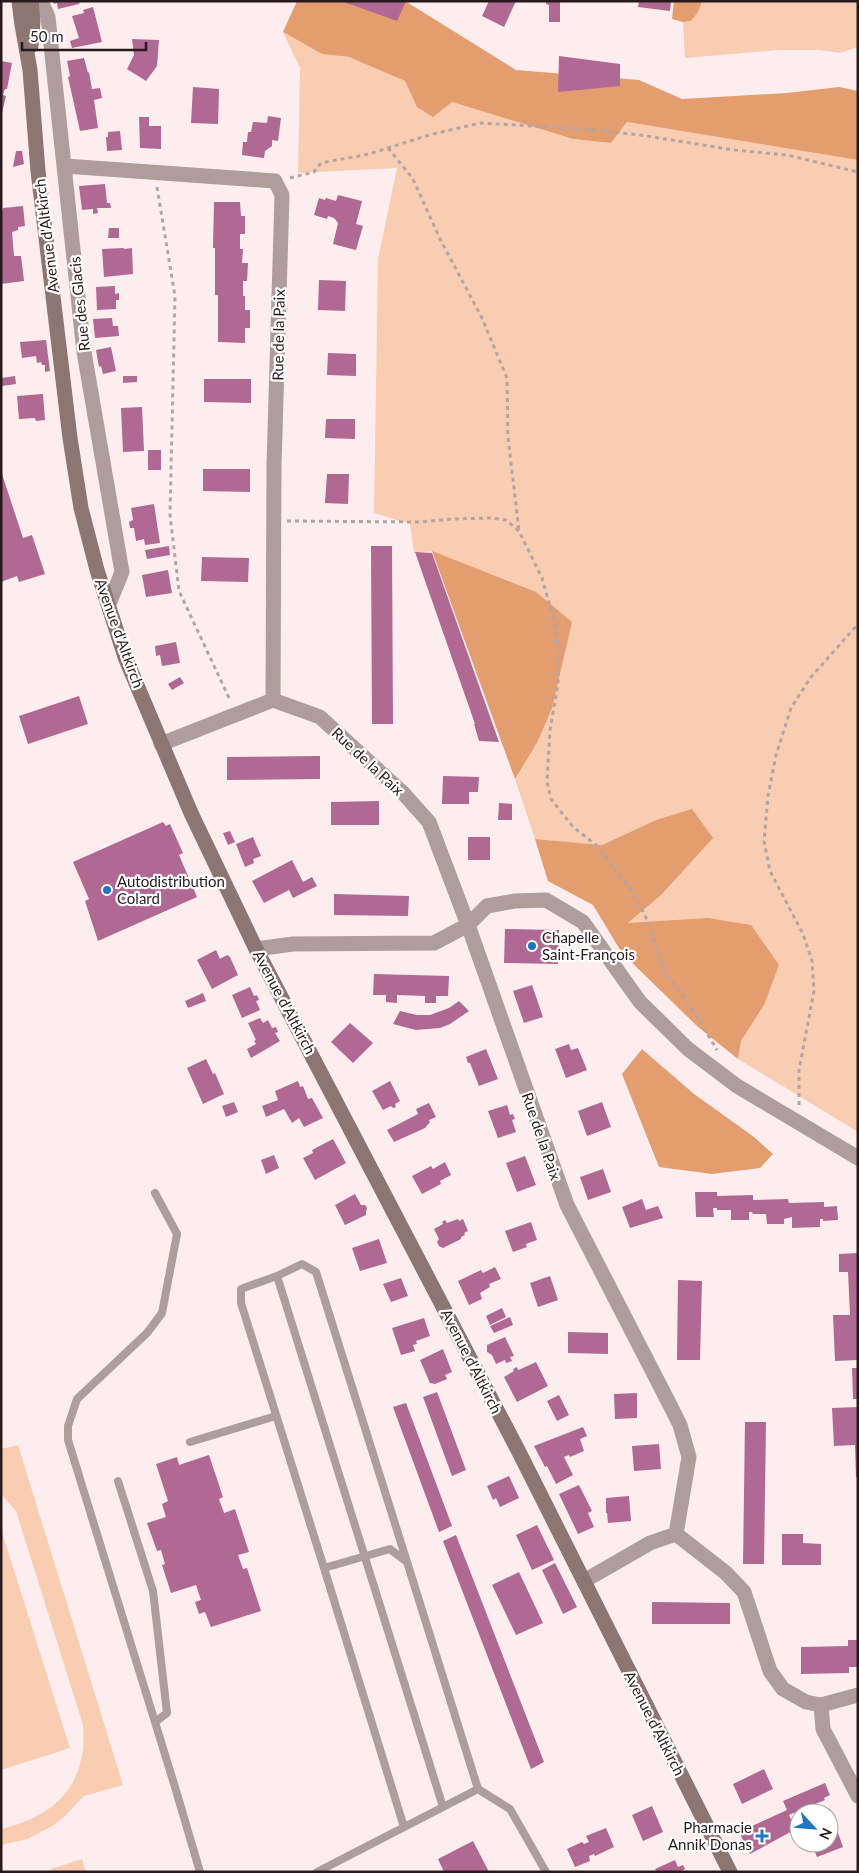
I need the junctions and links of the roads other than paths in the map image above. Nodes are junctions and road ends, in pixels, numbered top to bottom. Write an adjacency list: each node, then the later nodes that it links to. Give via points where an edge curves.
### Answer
1 (19, 1): 4 (street, Avenue d'Altkirch)
2 (31, 1): 4 (street, Avenue d'Altkirch)
3 (41, 1): 5 (street, Rue des Glacis, via 48,17)
4 (30, 70): 6 (street, Avenue d'Altkirch, via 38,170 74,470 97,570)
5 (65, 166): 6 (street, Rue des Glacis, via 84,352 122,572); 7 (street, Rue de la Paix, via 275,181 282,195 274,466)
6 (109, 604): 8 (street, Avenue d'Altkirch, via 125,657)
7 (273, 700): 8 (street); 9 (street, Rue de la Paix, via 320,717 403,793 429,822)
8 (162, 744): 10 (street, Avenue d'Altkirch)
9 (468, 925): 10 (street, via 434,942 294,944); 11 (street, via 487,906 515,900 546,900 583,922 640,1002 688,1049 737,1086); 17 (street, Rue de la Paix, via 567,1205 680,1425 689,1457)
10 (256, 949): 21 (street, Avenue d'Altkirch)
11 (858, 1158)
12 (155, 1193): 24 (lane, via 176,1234 162,1313 147,1333 77,1399 68,1426 68,1440)
13 (277, 1276): 14 (lane, via 241,1288 241,1303); 18 (lane); 19 (lane, via 302,1264 316,1272)
14 (276, 1416): 15 (lane); 20 (lane)
15 (190, 1442)
16 (118, 1481): 24 (lane, via 153,1591 168,1712)
17 (676, 1534): 21 (street, via 650,1543); 23 (street, via 726,1573 744,1592 770,1671 783,1689 806,1702)
18 (364, 1556): 19 (lane, via 390,1549); 20 (lane); 27 (lane)
19 (407, 1562): 25 (lane)
20 (324, 1568): 28 (lane)
21 (584, 1581): 32 (street, Avenue d'Altkirch)
22 (858, 1695): 23 (street)
23 (821, 1705): 26 (street, via 823,1729)
24 (155, 1722): 29 (lane)
25 (478, 1789): 27 (lane); 31 (lane, via 510,1809)
26 (858, 1796)
27 (443, 1807): 28 (lane)
28 (404, 1827): 30 (lane)
29 (200, 1872)
30 (317, 1872)
31 (546, 1872)
32 (730, 1872)

